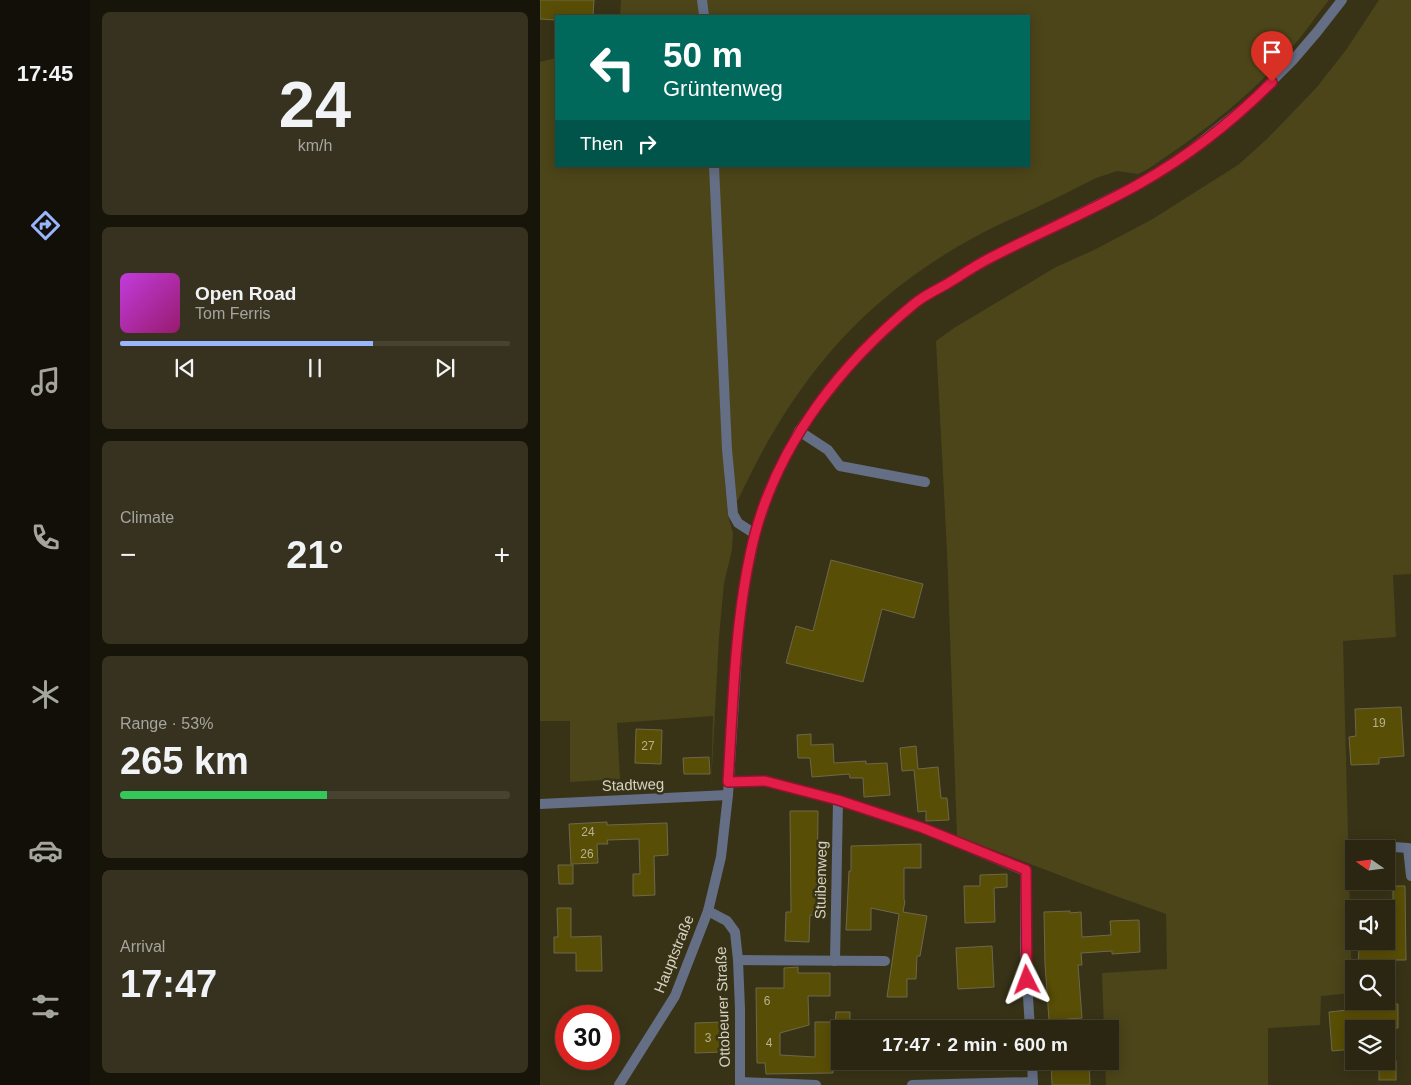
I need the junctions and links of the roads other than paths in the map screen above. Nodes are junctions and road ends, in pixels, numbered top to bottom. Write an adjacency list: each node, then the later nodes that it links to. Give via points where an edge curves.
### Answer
1 (702, 0): 3 (street)
2 (1342, 0): 5 (street, Hauptstraße, via 1299,53 1250,103 1185,155 1139,184 990,258 916,302 862,351 825,394)
3 (704, 15)
4 (714, 167): 7 (street, via 733,514 738,523)
5 (799, 432): 6 (street, via 828,450 840,466); 7 (street, Hauptstraße, via 770,492)
6 (924, 482)
7 (755, 534): 8 (street, Hauptstraße, via 738,638)
8 (728, 782): 9 (street, Hauptstraße); 10 (street, via 765,781)
9 (728, 795): 11 (street, Stadtweg); 14 (street, Hauptstraße, via 721,857)
10 (838, 800): 16 (street, Stuibenweg); 18 (street, via 923,828 1026,870)
11 (540, 804)
12 (1395, 847): 13 (street, via 1408,848)
13 (1411, 876)
14 (708, 911): 15 (street, Ottobeurer Straße, via 727,922 735,932); 22 (street, Hauptstraße, via 675,996)
15 (738, 960): 16 (street); 21 (street, Ottobeurer Straße)
16 (835, 961): 17 (street)
17 (885, 962)
18 (1030, 1020)
19 (1032, 1070): 20 (street)
20 (1033, 1083): 24 (street)
21 (740, 1084): 23 (street)
22 (619, 1085)
23 (816, 1085)
24 (912, 1085)

